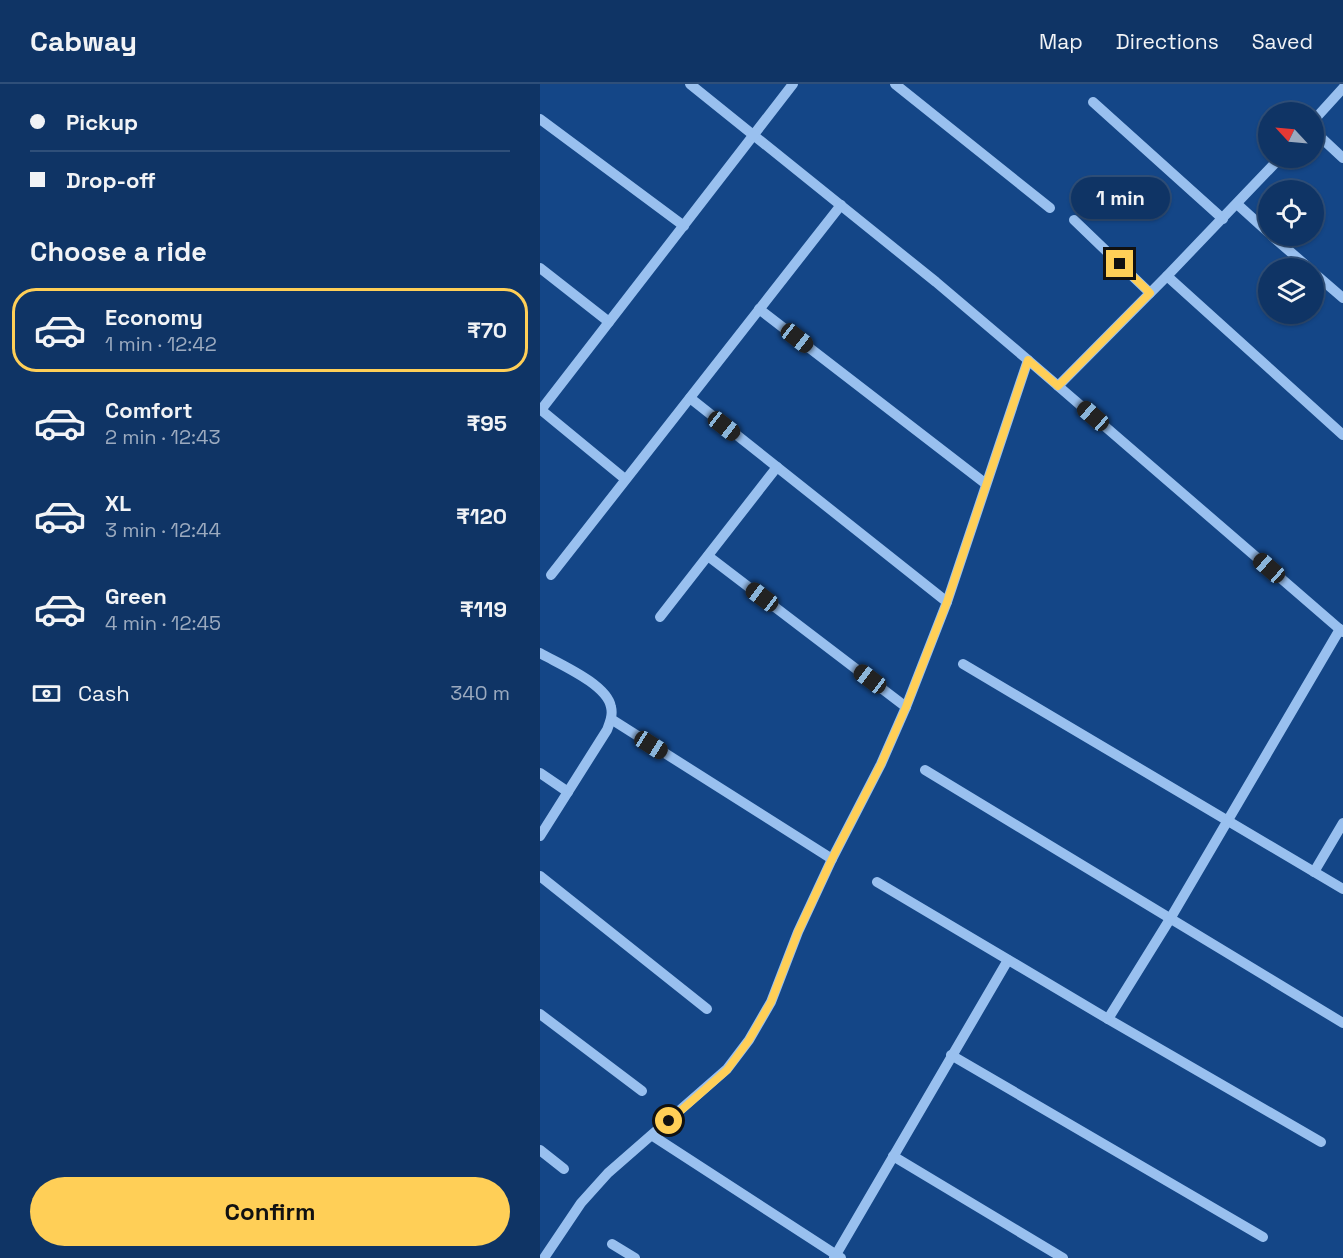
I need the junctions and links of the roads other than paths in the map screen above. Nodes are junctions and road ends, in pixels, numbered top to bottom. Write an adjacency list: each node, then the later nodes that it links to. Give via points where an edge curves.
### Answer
1 (690, 84): 8 (street)
2 (793, 84): 8 (street)
3 (895, 84): 14 (street)
4 (1343, 88): 6 (street)
5 (1092, 102): 15 (street)
6 (1324, 109)
7 (540, 119): 18 (street)
8 (754, 136): 13 (street); 18 (street)
9 (1324, 140): 10 (street)
10 (1343, 158)
11 (1271, 168): 12 (street)
12 (1237, 204): 15 (street); 17 (street)
13 (841, 205): 26 (street); 28 (street)
14 (1050, 208)
15 (1222, 219): 22 (street)
16 (1074, 220): 24 (street)
17 (1258, 223)
18 (684, 226): 27 (street)
19 (1284, 246): 20 (street)
20 (1298, 258)
21 (540, 268): 27 (street)
22 (1167, 276): 24 (street); 32 (street)
23 (1324, 282): 25 (street)
24 (1150, 293): 29 (street)
25 (1343, 298)
26 (759, 309): 30 (street); 35 (street)
27 (609, 322): 31 (street)
28 (1028, 360): 29 (street); 35 (street)
29 (1058, 386): 40 (street)
30 (690, 398): 33 (street); 34 (street)
31 (541, 409): 34 (street)
32 (1343, 435)
33 (777, 467): 36 (street); 38 (street)
34 (626, 479): 37 (street)
35 (986, 484): 38 (street)
36 (708, 556): 39 (street); 43 (street)
37 (551, 575)
38 (947, 602): 43 (street)
39 (660, 617)
40 (1341, 630): 48 (street)
41 (540, 653): 44 (street, via 600,688 608,698)
42 (963, 664): 48 (street)
43 (906, 707): 51 (street)
44 (611, 719): 47 (street); 51 (street)
45 (925, 770): 56 (street)
46 (540, 773): 47 (street)
47 (568, 792): 50 (street)
48 (1228, 820): 52 (street); 56 (street)
49 (1343, 823): 52 (street)
50 (540, 836)
51 (832, 859): 64 (street, via 771,1002 749,1040 727,1070)
52 (1314, 872): 55 (street)
53 (540, 876): 58 (street)
54 (877, 882): 57 (street)
55 (1343, 889)
56 (1170, 918): 60 (street); 61 (street)
57 (1008, 960): 60 (street); 62 (street)
58 (707, 1009)
59 (540, 1014): 63 (street)
60 (1108, 1019): 65 (street)
61 (1343, 1023)
62 (951, 1055): 67 (street); 69 (street)
63 (642, 1091)
64 (653, 1136): 71 (street); 72 (street, via 608,1173 581,1203)
65 (1321, 1142)
66 (540, 1150): 68 (street)
67 (893, 1156): 71 (street); 74 (street)
68 (564, 1169)
69 (1263, 1237)
70 (612, 1244): 73 (street)
71 (837, 1257)
72 (544, 1258)
73 (634, 1258)
74 (1063, 1258)

